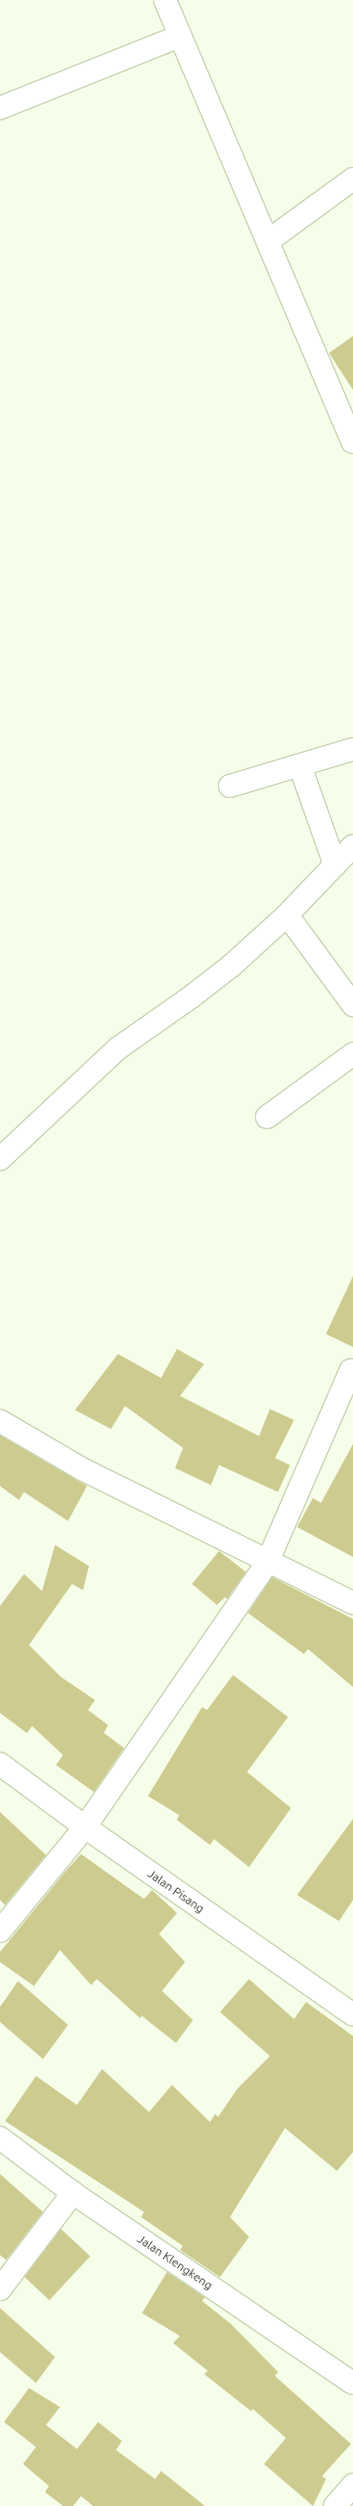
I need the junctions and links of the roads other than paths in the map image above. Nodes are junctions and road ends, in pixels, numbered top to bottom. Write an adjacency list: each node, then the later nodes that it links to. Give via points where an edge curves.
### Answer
1 (165, 0): 2 (street)
2 (180, 36): 3 (street); 5 (street)
3 (0, 108)
4 (353, 178): 5 (street)
5 (268, 241): 6 (street)
6 (349, 417): 7 (street)
7 (353, 442)
8 (353, 749): 9 (street)
9 (300, 766): 10 (street); 12 (street)
10 (230, 786)
11 (353, 846): 12 (street)
12 (335, 865): 13 (street)
13 (287, 915): 14 (street); 17 (street, via 214,979 117,1049)
14 (353, 1005)
15 (353, 1054): 16 (street)
16 (267, 1117)
17 (0, 1159)
18 (351, 1370): 20 (street)
19 (0, 1421): 20 (street, via 84,1470)
20 (267, 1563): 21 (street); 23 (street)
21 (353, 1603)
22 (0, 1764): 23 (street, Jalan Pisang)
23 (86, 1828): 24 (street); 25 (street, Jalan Pisang)
24 (0, 1931)
25 (353, 2015)
26 (0, 2138): 27 (street, Jalan Klengkeng)
27 (73, 2193): 28 (street); 29 (street, Jalan Klengkeng)
28 (0, 2289)
29 (353, 2383)
30 (353, 2485): 31 (street)
31 (335, 2506)

